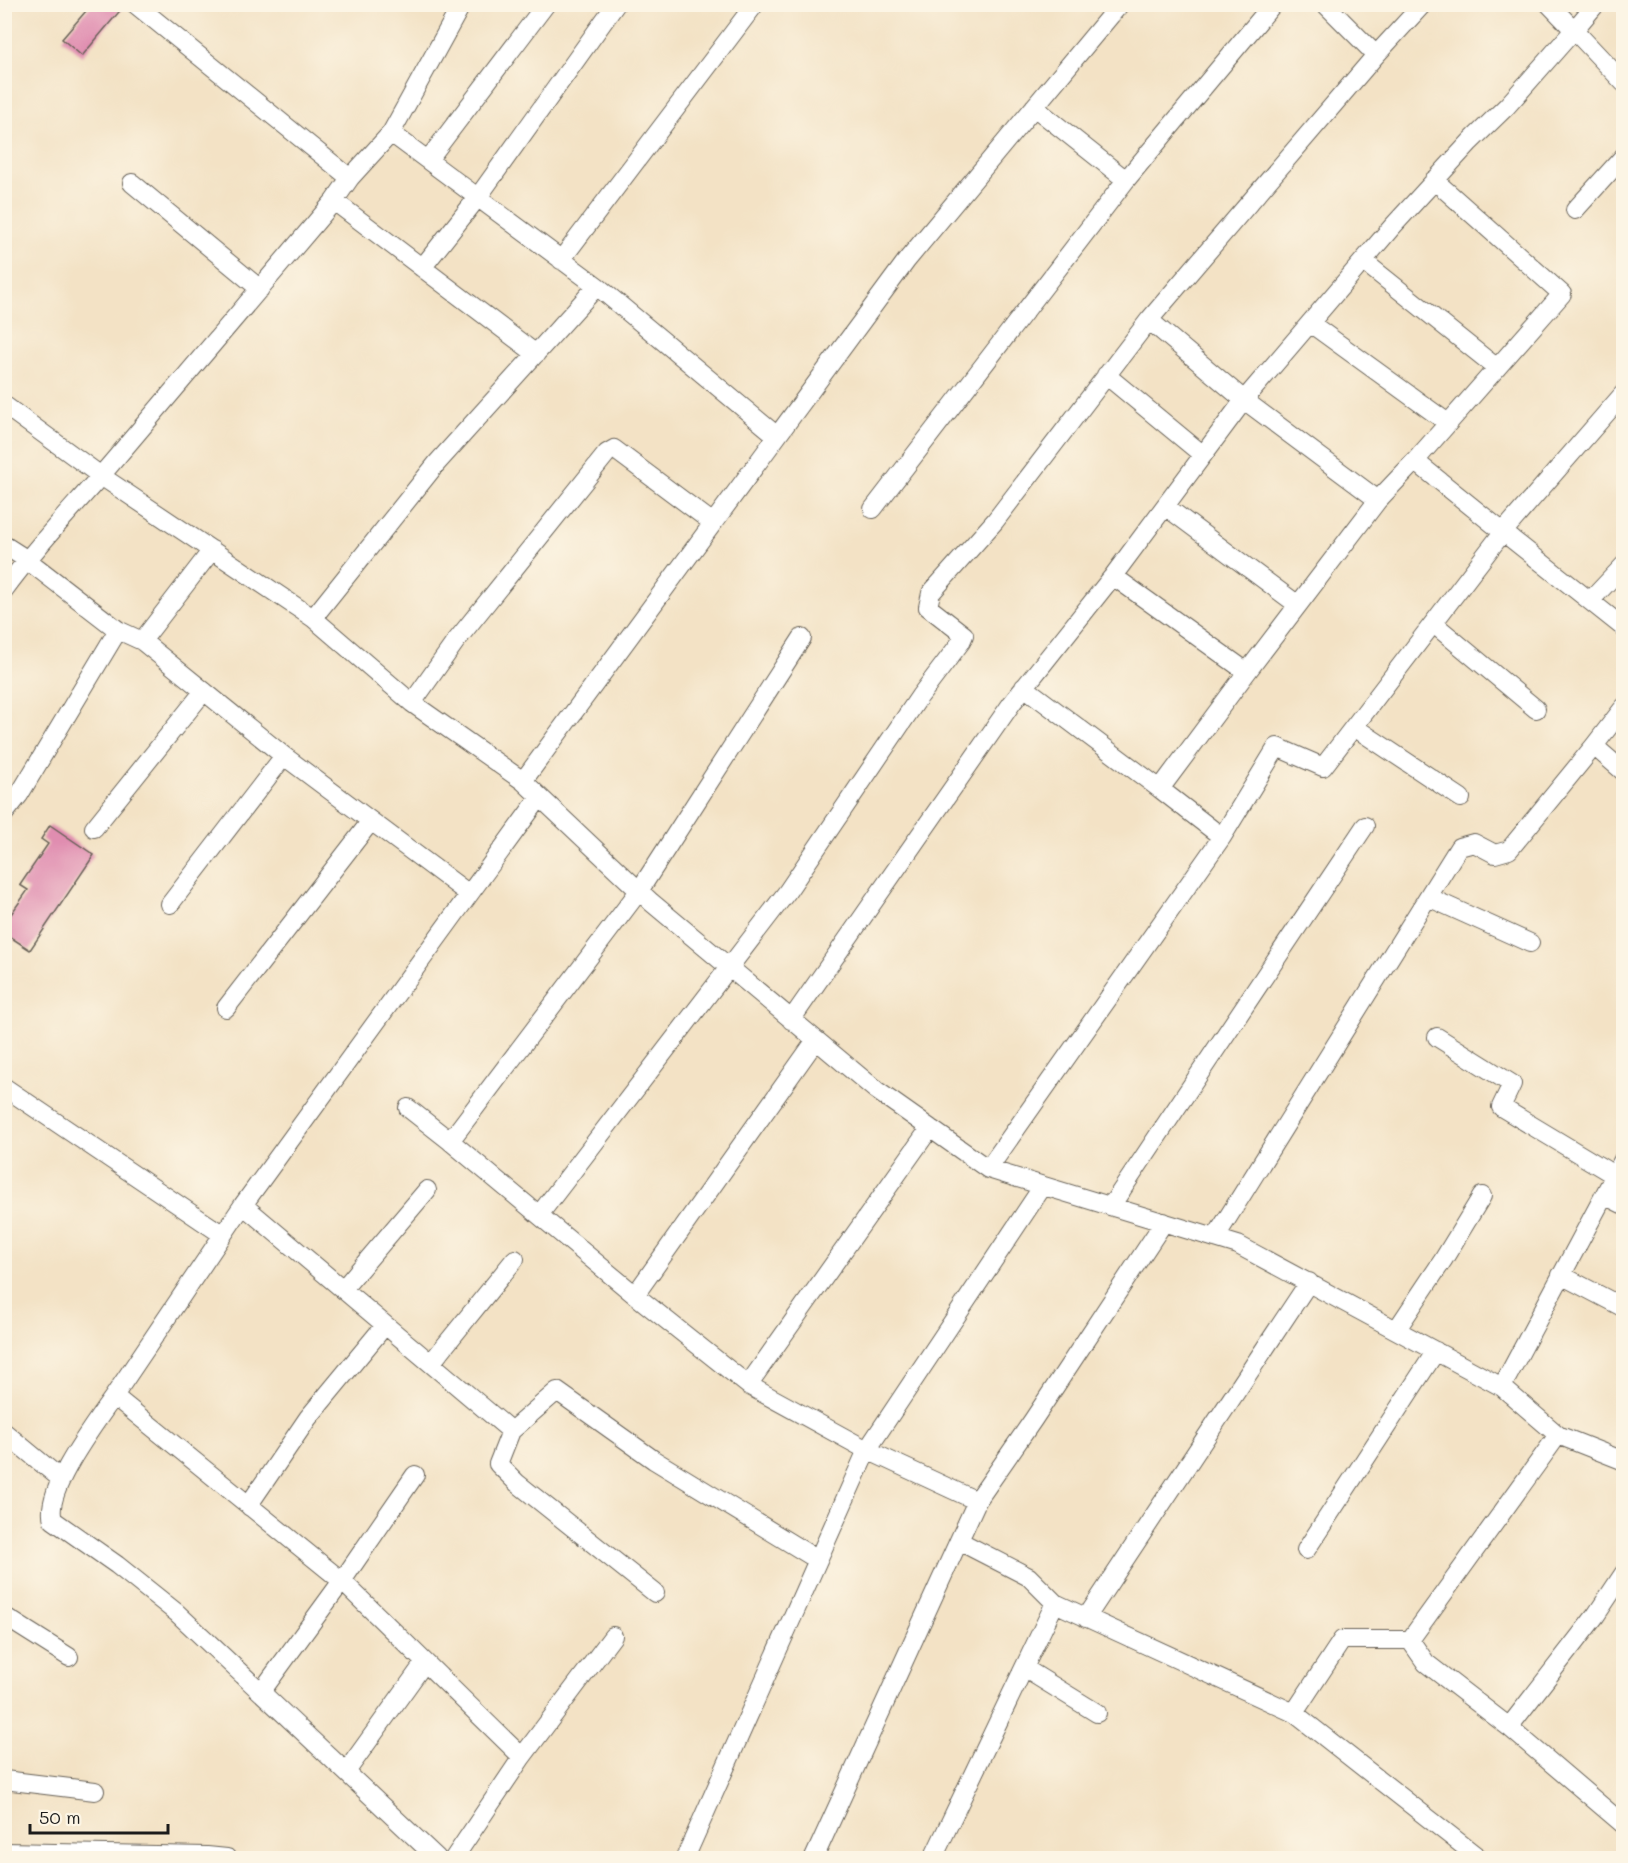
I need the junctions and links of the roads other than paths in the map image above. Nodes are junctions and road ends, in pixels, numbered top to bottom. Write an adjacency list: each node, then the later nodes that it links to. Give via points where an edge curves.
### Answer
1 (135, 4): 12 (street)
2 (462, 4): 17 (street)
3 (546, 4): 19 (street)
4 (616, 4): 24 (street)
5 (755, 4): 27 (street)
6 (1120, 4): 16 (street)
7 (1274, 4): 21 (street)
8 (1325, 4): 14 (street)
9 (1422, 4): 14 (street)
10 (1549, 4): 13 (street)
11 (1596, 4): 13 (street)
12 (156, 11): 20 (street)
13 (1574, 30): 15 (street); 22 (street)
14 (1376, 55): 32 (street)
15 (1623, 83)
16 (1034, 107): 21 (street); 41 (street, via 907,260)
17 (391, 133): 19 (street); 20 (street)
18 (1623, 156): 26 (street)
19 (428, 160): 24 (street)
20 (350, 178): 25 (street)
21 (1126, 180): 47 (street)
22 (1434, 180): 28 (street); 35 (street, via 1562,294)
23 (132, 183): 31 (street)
24 (478, 197): 27 (street); 29 (street)
25 (334, 201): 29 (street); 31 (street)
26 (1575, 210)
27 (561, 260): 30 (street)
28 (1363, 261): 33 (street); 35 (street)
29 (422, 268): 34 (street)
30 (597, 286): 34 (street); 41 (street)
31 (260, 289): 44 (street)
32 (1149, 320): 36 (street); 38 (street)
33 (1310, 323): 38 (street); 40 (street)
34 (536, 354): 58 (street, via 437,463)
35 (1497, 368): 40 (street)
36 (1106, 375): 42 (street); 88 (street, via 995,521 931,593 928,607 964,635 961,642 787,892)
37 (1623, 393): 49 (street)
38 (1244, 400): 42 (street); 45 (street)
39 (4, 405): 44 (street)
40 (1448, 423): 43 (street)
41 (777, 436): 48 (street)
42 (1203, 455): 46 (street)
43 (1415, 460): 45 (street); 49 (street)
44 (101, 476): 51 (street); 52 (street)
45 (1378, 500): 57 (street)
46 (1166, 506): 54 (street); 57 (street)
47 (873, 509)
48 (713, 523): 67 (street, via 614,449 607,453 456,641); 74 (street)
49 (1503, 532): 56 (street); 59 (street)
50 (4, 545): 52 (street)
51 (212, 550): 58 (street); 63 (street)
52 (26, 559): 55 (street); 61 (street)
53 (1623, 565): 56 (street)
54 (1113, 576): 64 (street); 65 (street)
55 (4, 590)
56 (1590, 602): 60 (street)
57 (1298, 605): 64 (street)
58 (314, 618): 67 (street)
59 (1434, 624): 69 (street); 70 (street)
60 (1623, 628)
61 (118, 630): 63 (street); 78 (street)
62 (802, 638): 83 (street)
63 (142, 641): 66 (street)
64 (1246, 672): 75 (street)
65 (1024, 687): 75 (street); 90 (street)
66 (204, 691): 72 (street); 81 (street)
67 (412, 703): 74 (street)
68 (1623, 707): 71 (street)
69 (1536, 709)
70 (1354, 727): 77 (street); 82 (street, via 1323,766 1277,747)
71 (1594, 746): 73 (street); 85 (street, via 1509,850 1495,854 1474,843 1459,847)
72 (284, 756): 79 (street); 86 (street)
73 (1623, 772)
74 (523, 781): 76 (street)
75 (1160, 789): 82 (street)
76 (540, 797): 83 (street); 84 (street)
77 (1461, 798)
78 (4, 814)
79 (371, 821): 84 (street); 89 (street)
80 (1365, 826): 106 (street)
81 (94, 828)
82 (1222, 837): 98 (street)
83 (639, 891): 88 (street); 96 (street)
84 (469, 894): 104 (street)
85 (1428, 897): 87 (street); 110 (street)
86 (170, 904)
87 (1530, 943)
88 (729, 966): 90 (street); 107 (street)
89 (226, 1008)
90 (791, 1020): 92 (street)
91 (1437, 1037): 99 (street, via 1512,1084 1501,1107)
92 (816, 1040): 95 (street); 115 (street)
93 (4, 1087): 109 (street)
94 (408, 1108): 96 (street)
95 (930, 1128): 98 (street); 121 (street)
96 (450, 1141): 107 (street)
97 (1623, 1158): 99 (street)
98 (988, 1169): 100 (street)
99 (1614, 1174): 102 (street)
100 (1043, 1186): 106 (street); 127 (street)
101 (427, 1190): 114 (street)
102 (1604, 1195): 105 (street); 112 (street)
103 (1482, 1196): 118 (street)
104 (243, 1205): 109 (street); 114 (street)
105 (1623, 1205)
106 (1111, 1206): 108 (street)
107 (539, 1215): 115 (street)
108 (1164, 1222): 110 (street); 131 (street)
109 (223, 1235): 123 (street)
110 (1215, 1238): 113 (street, via 1238,1245)
111 (515, 1259): 120 (street)
112 (1562, 1275): 116 (street); 122 (street)
113 (1309, 1282): 118 (street); 141 (street)
114 (343, 1289): 117 (street)
115 (635, 1295): 121 (street)
116 (1623, 1308)
117 (385, 1325): 120 (street); 132 (street, via 308,1418)
118 (1396, 1329): 119 (street)
119 (1436, 1350): 122 (street); 134 (street)
120 (431, 1363): 124 (street)
121 (748, 1385): 127 (street)
122 (1502, 1387): 126 (street)
123 (114, 1396): 130 (street); 132 (street)
124 (511, 1431): 135 (street, via 557,1391 654,1460); 138 (street, via 498,1464)
125 (4, 1432): 130 (street)
126 (1558, 1436): 128 (street); 143 (street)
127 (867, 1450): 131 (street); 135 (street)
128 (1623, 1461)
129 (415, 1475): 137 (street)
130 (61, 1479): 147 (street, via 51,1509 53,1520 117,1564 177,1613)
131 (977, 1501): 133 (street)
132 (250, 1507): 137 (street)
133 (959, 1541): 139 (street, via 1029,1577); 161 (street)
134 (1306, 1550)
135 (818, 1560): 160 (street)
136 (1623, 1573): 150 (street, via 1596,1615)
137 (342, 1581): 145 (street); 147 (street)
138 (655, 1593)
139 (1055, 1603): 141 (street); 146 (street)
140 (4, 1616): 144 (street)
141 (1086, 1618): 149 (street)
142 (613, 1635): 151 (street)
143 (1410, 1640): 149 (street, via 1342,1640); 150 (street, via 1426,1663)
144 (69, 1657)
145 (425, 1662): 151 (street); 152 (street)
146 (1024, 1668): 148 (street); 162 (street)
147 (261, 1692): 152 (street)
148 (1097, 1713)
149 (1294, 1713): 163 (street)
150 (1509, 1727): 155 (street)
151 (522, 1757): 159 (street)
152 (346, 1772): 158 (street)
153 (4, 1780): 154 (street)
154 (95, 1791)
155 (1623, 1825)
156 (4, 1852): 157 (street)
157 (227, 1858)
158 (437, 1858)
159 (454, 1858)
160 (685, 1858)
161 (814, 1858)
162 (933, 1858)
163 (1479, 1858)

